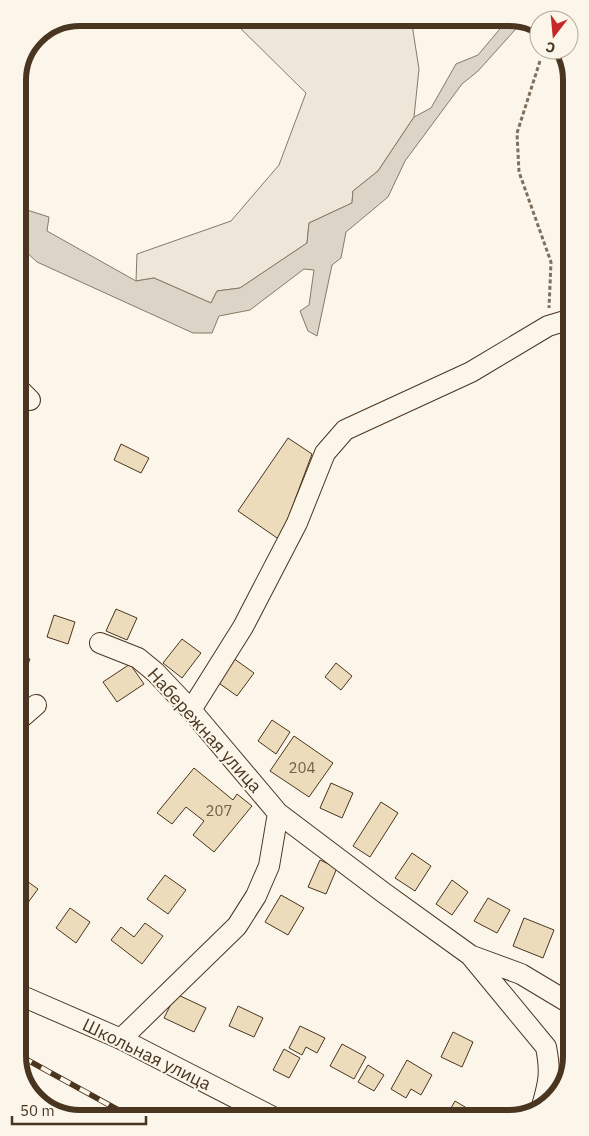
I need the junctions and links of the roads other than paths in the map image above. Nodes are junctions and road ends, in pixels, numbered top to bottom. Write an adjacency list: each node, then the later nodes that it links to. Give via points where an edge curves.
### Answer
1 (563, 322): 4 (street, via 548,326 471,372 345,430 325,453 297,523 243,627)
2 (100, 643): 4 (street, Набережная улица, via 138,658)
3 (36, 705): 5 (street)
4 (190, 710): 6 (street, Набережная улица)
5 (26, 713)
6 (278, 812): 7 (street, Набережная улица); 10 (street, via 269,866 256,896 237,926)
7 (470, 955): 9 (street, Набережная улица, via 521,974); 11 (street, Набережная улица, via 546,1046 549,1081)
8 (26, 998): 10 (street, Школьная улица)
9 (563, 999)
10 (121, 1039): 12 (street, Школьная улица)
11 (545, 1096)
12 (259, 1110)

